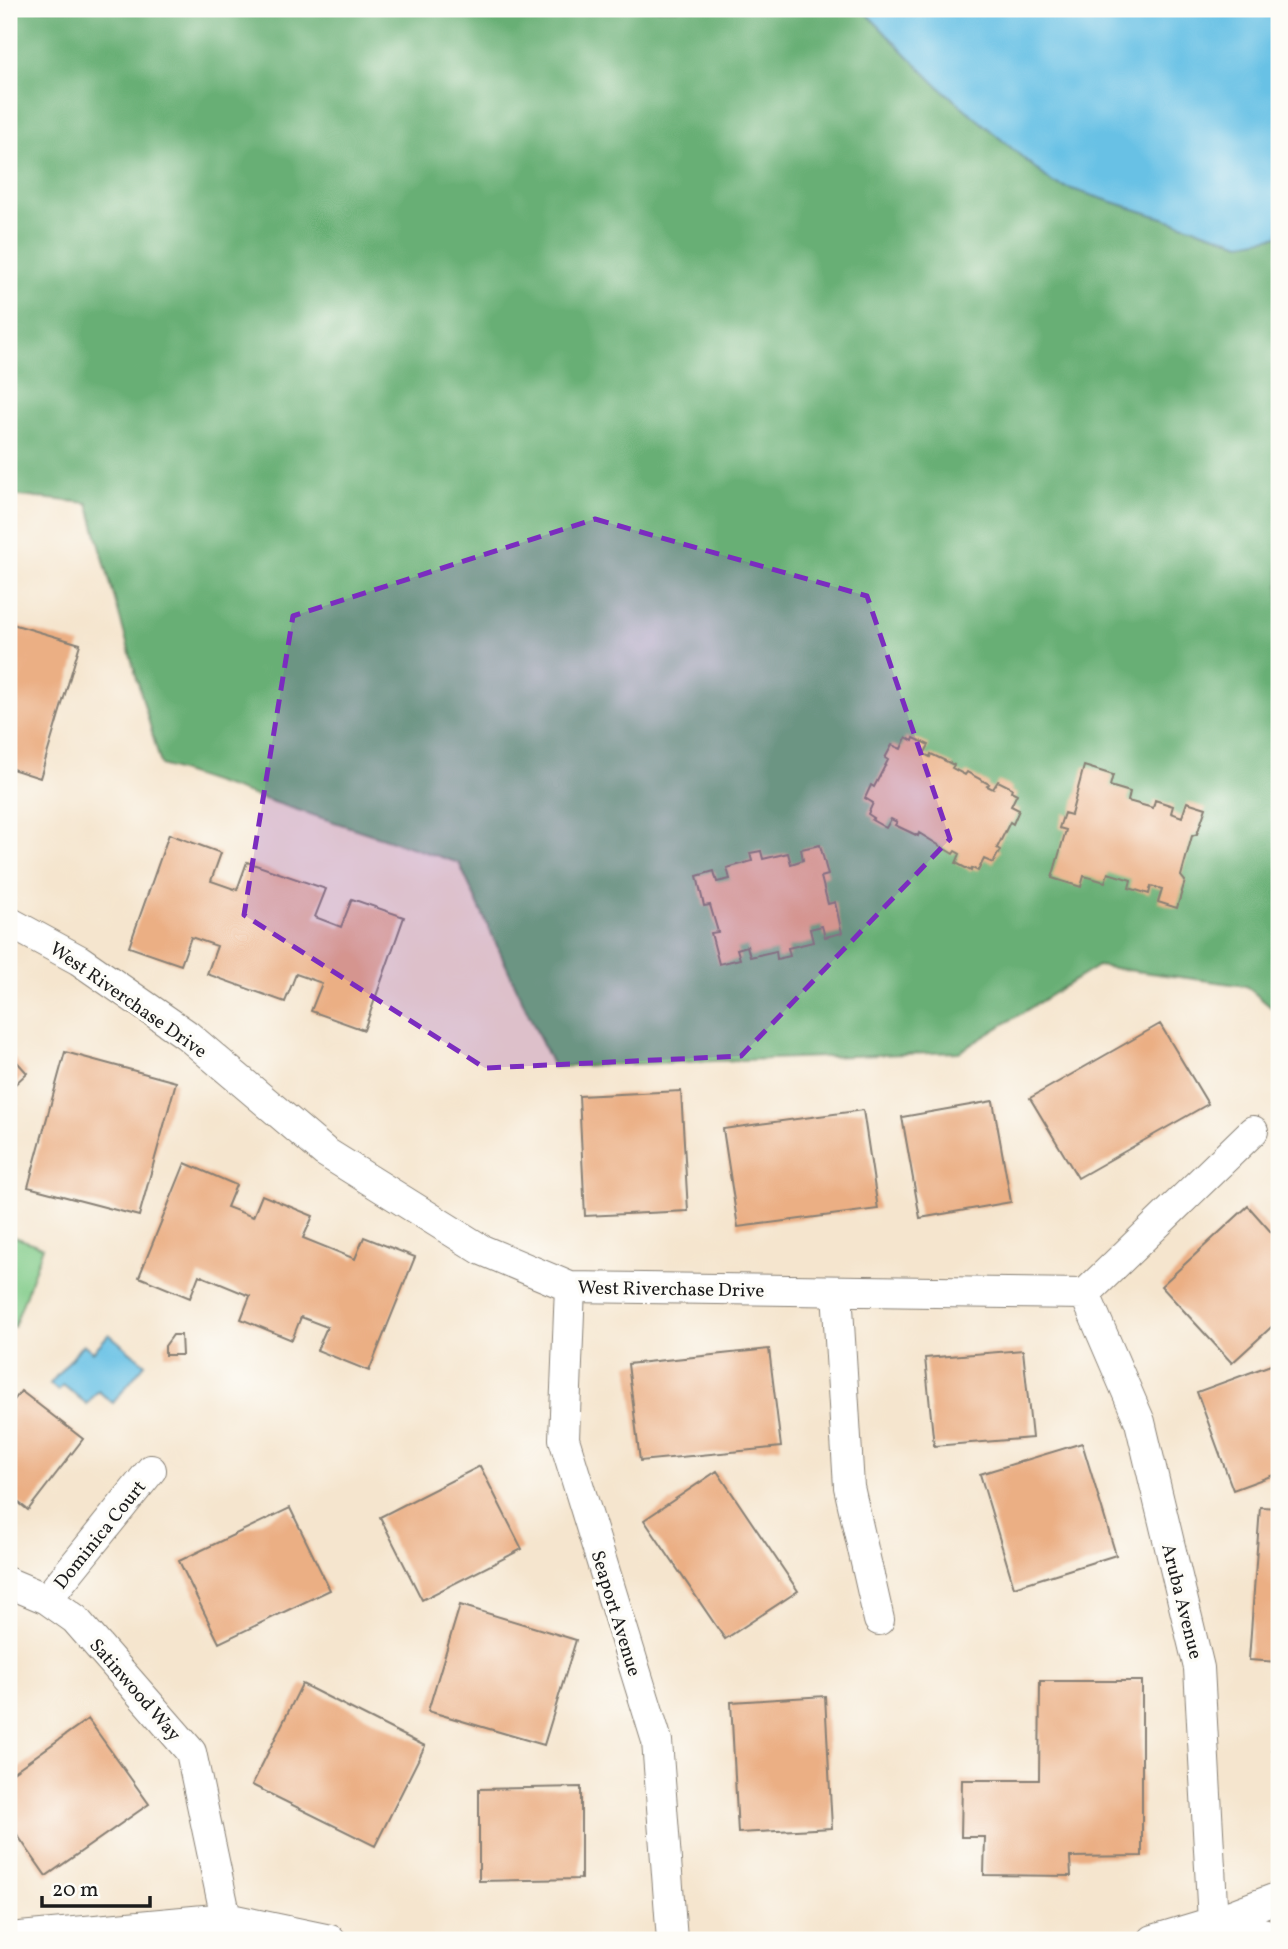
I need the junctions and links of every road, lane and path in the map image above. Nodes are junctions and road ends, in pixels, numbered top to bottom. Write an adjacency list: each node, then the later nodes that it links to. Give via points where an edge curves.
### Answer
1 (9, 922): 3 (street, West Riverchase Drive, via 79,960 187,1035 325,1152 482,1250)
2 (1253, 1131): 5 (street)
3 (570, 1287): 4 (street, West Riverchase Drive); 16 (street, Seaport Avenue, via 564,1439 657,1741)
4 (837, 1291): 5 (street, West Riverchase Drive); 9 (street, via 849,1487)
5 (1085, 1294): 12 (street, Aruba Avenue, via 1140,1422 1199,1668)
6 (151, 1469): 8 (street, Dominica Court)
7 (9, 1583): 8 (street, Satinwood Way)
8 (47, 1599): 11 (street, Satinwood Way, via 75,1619 191,1752)
9 (879, 1620)
10 (1279, 1897): 12 (street)
11 (226, 1918): 14 (street); 15 (street)
12 (1213, 1922): 13 (street); 17 (street)
13 (1279, 1937)
14 (9, 1938)
15 (330, 1940)
16 (672, 1940)
17 (1153, 1940)

